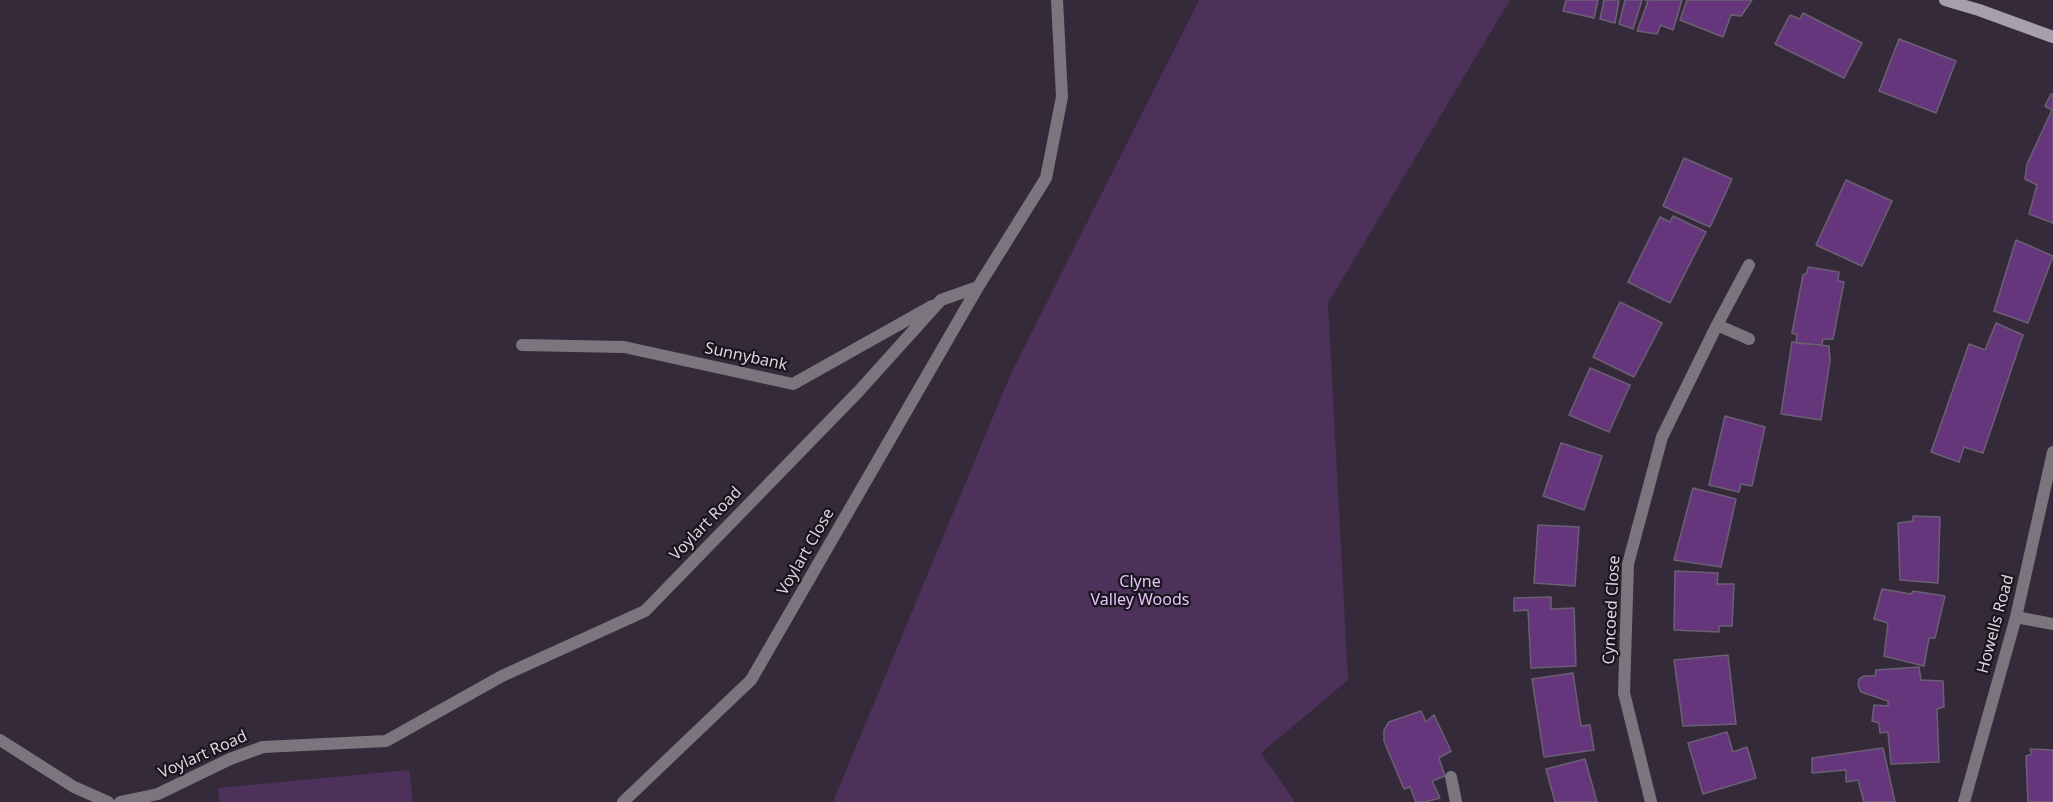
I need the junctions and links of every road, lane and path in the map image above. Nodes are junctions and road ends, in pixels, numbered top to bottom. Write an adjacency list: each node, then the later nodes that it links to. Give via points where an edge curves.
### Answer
1 (1057, 0): 5 (street, via 1062,97 1046,178)
2 (1945, 0): 3 (main road)
3 (2053, 37)
4 (1749, 266): 7 (street, Cyncoed Close)
5 (978, 287): 6 (street, Voylart Road); 17 (street, Voylart Close, via 752,680)
6 (941, 300): 9 (street, Sunnybank, via 793,384 624,347); 16 (street, Voylart Road, via 858,392 645,611 502,676 386,741 263,747 158,794)
7 (1717, 325): 8 (street); 19 (street, Cyncoed Close, via 1662,437 1628,564 1624,693)
8 (1749, 339)
9 (522, 345)
10 (2053, 452): 11 (street, Howells Road)
11 (2016, 617): 12 (street); 20 (street, Howells Road)
12 (2053, 624)
13 (0, 740): 15 (street, via 74,787)
14 (1451, 777): 18 (street)
15 (108, 802)
16 (120, 802)
17 (623, 802)
18 (1456, 802)
19 (1651, 802)
20 (1964, 802)

